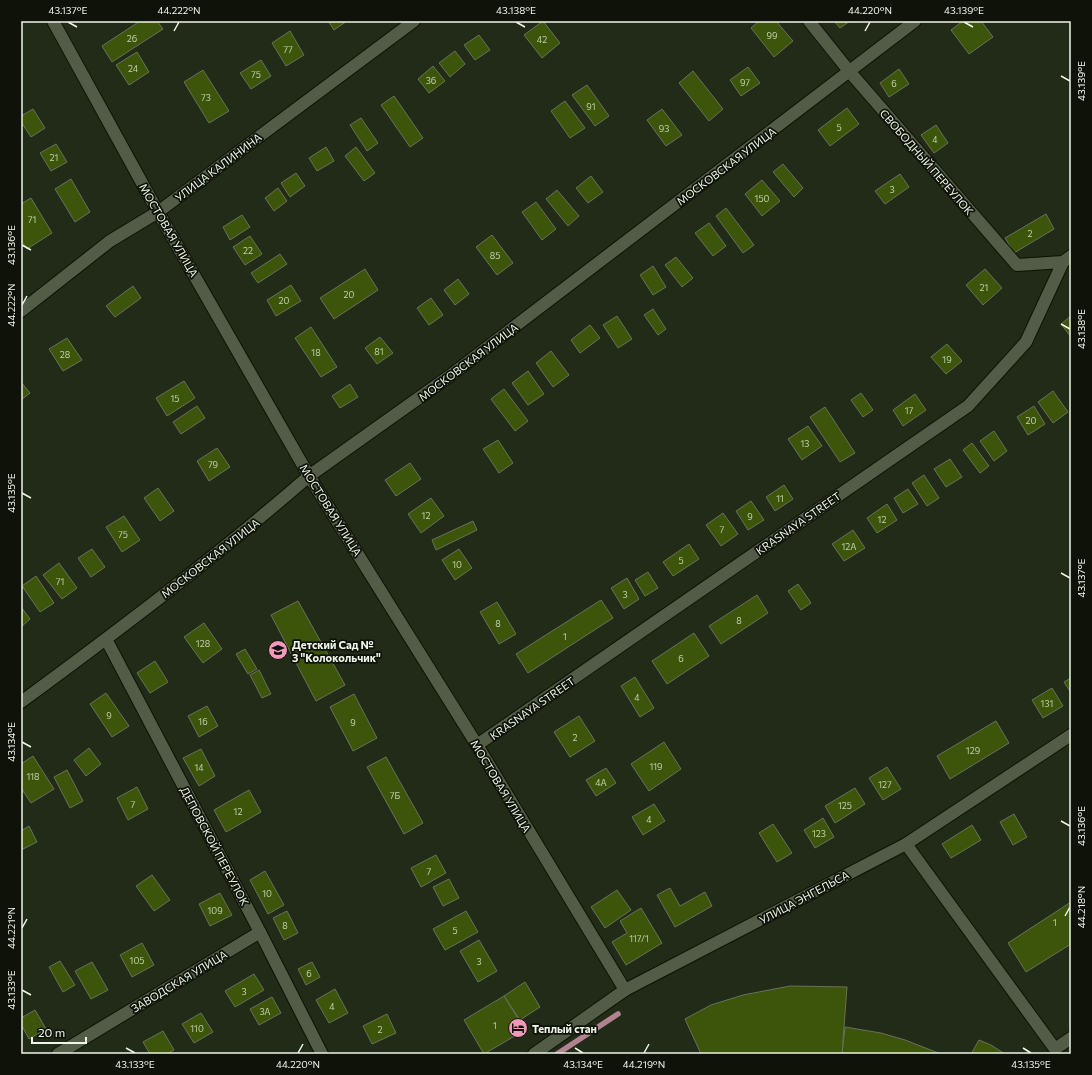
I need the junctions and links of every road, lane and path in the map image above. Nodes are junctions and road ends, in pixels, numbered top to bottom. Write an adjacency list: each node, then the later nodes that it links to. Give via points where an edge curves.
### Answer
1 (53, 21): 6 (street, МОСТОВАЯ УЛИЦА)
2 (414, 21): 6 (street, УЛИЦА КАЛИНИНА)
3 (810, 21): 5 (street, СВОБОДНЫЙ ПЕРЕУЛОК)
4 (915, 21): 5 (street, МОСКОВСКАЯ УЛИЦА)
5 (849, 71): 7 (street, СВОБОДНЫЙ ПЕРЕУЛОК, via 1017,266); 9 (street, МОСКОВСКАЯ УЛИЦА, via 452,375)
6 (158, 212): 8 (street, УЛИЦА КАЛИНИНА, via 110,241); 9 (street, МОСТОВАЯ УЛИЦА)
7 (1067, 259): 13 (street, KRASNAYA STREET, via 1026,342 968,406)
8 (21, 311)
9 (309, 476): 10 (street, МОСКОВСКАЯ УЛИЦА, via 265,514); 13 (street, МОСТОВАЯ УЛИЦА)
10 (106, 639): 11 (street, МОСКОВСКАЯ УЛИЦА); 15 (street, ДЕПОВСКОЙ ПЕРЕУЛОК)
11 (21, 702)
12 (1071, 736): 14 (street, УЛИЦА ЭНГЕЛЬСА)
13 (477, 746): 16 (street, МОСТОВАЯ УЛИЦА)
14 (906, 844): 16 (street, УЛИЦА ЭНГЕЛЬСА); 17 (street, via 1055,1049)
15 (260, 932): 18 (street, ЗАВОДСКАЯ УЛИЦА); 19 (street, ДЕПОВСКОЙ ПЕРЕУЛОК)
16 (625, 990): 20 (street, УЛИЦА ЭНГЕЛЬСА)
17 (1071, 1038)
18 (58, 1054)
19 (322, 1054)
20 (534, 1054)

